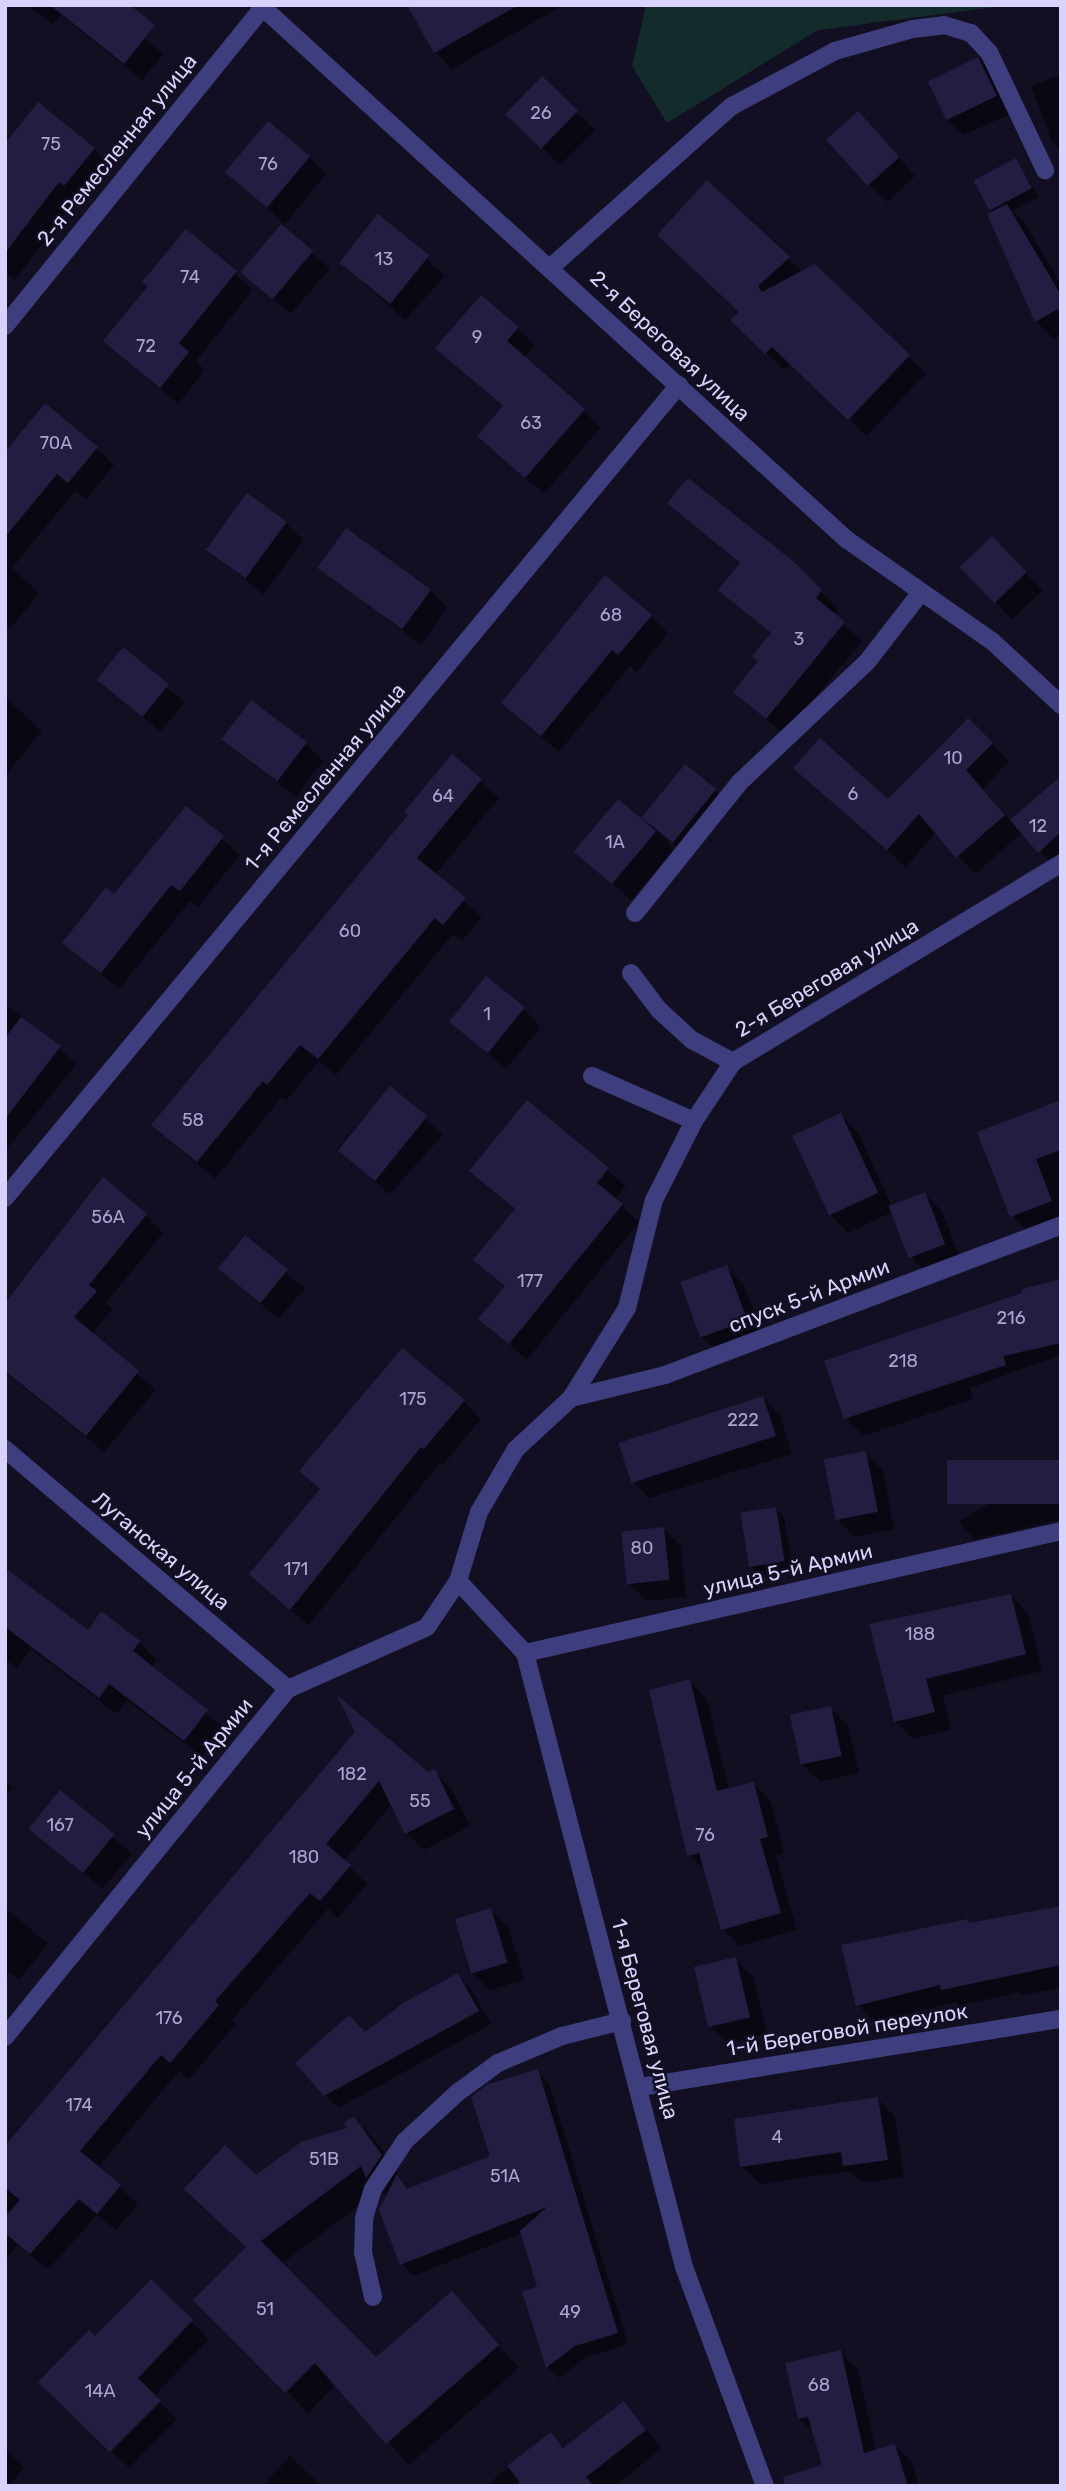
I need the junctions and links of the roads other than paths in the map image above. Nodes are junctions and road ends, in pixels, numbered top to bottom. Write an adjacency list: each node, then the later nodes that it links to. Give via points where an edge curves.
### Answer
1 (262, 6): 3 (street, 2-я Береговая улица); 4 (street, 2-я Ремесленная улица)
2 (1045, 170): 3 (street, via 989,52 971,33 944,25 913,29 835,51 732,106)
3 (551, 267): 5 (street, 2-я Береговая улица)
4 (5, 326)
5 (680, 385): 6 (street, 2-я Береговая улица, via 846,539); 14 (street, 1-я Ремесленная улица)
6 (919, 595): 7 (street, 2-я Береговая улица, via 993,642); 9 (street, via 867,662 740,782)
7 (1061, 705)
8 (1061, 863): 11 (street, 2-я Береговая улица)
9 (635, 914)
10 (631, 973): 11 (street, via 659,1010 692,1040)
11 (733, 1062): 13 (street, 2-я Береговая улица)
12 (592, 1076): 13 (street)
13 (694, 1121): 16 (street, 2-я Береговая улица, via 654,1200 627,1308)
14 (5, 1198)
15 (1061, 1225): 16 (street, спуск 5-й Армии, via 665,1375)
16 (571, 1398): 19 (street, 2-я Береговая улица, via 516,1449 479,1512)
17 (5, 1449): 21 (street, Луганская улица)
18 (1061, 1531): 20 (street, улица 5-й Армии)
19 (458, 1581): 20 (street, 1-я Береговая улица); 21 (street, улица 5-й Армии, via 426,1627)
20 (525, 1653): 23 (street, 1-я Береговая улица)
21 (288, 1689): 24 (street, улица 5-й Армии)
22 (1061, 2018): 25 (street, 1-й Береговой переулок)
23 (622, 2021): 25 (street, 1-я Береговая улица); 26 (street, via 562,2036 498,2063 405,2141 373,2189 364,2218 363,2252)
24 (5, 2037)
25 (640, 2087): 27 (street, 1-я Береговая улица, via 684,2267)
26 (373, 2297)
27 (765, 2486)

